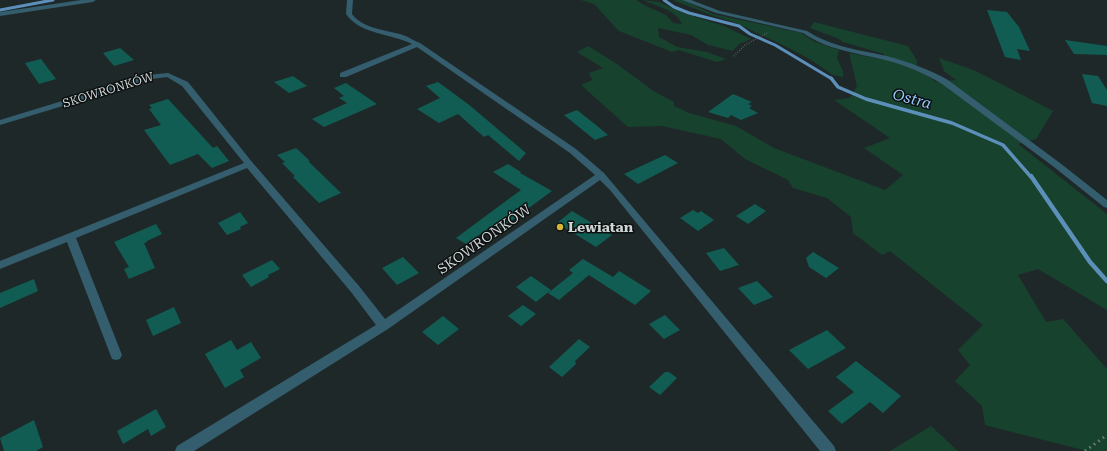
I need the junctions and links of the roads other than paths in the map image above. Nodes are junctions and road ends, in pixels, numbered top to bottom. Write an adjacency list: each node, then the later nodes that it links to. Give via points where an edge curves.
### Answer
1 (93, 0): 4 (street)
2 (350, 0): 5 (street, via 349,14 355,21)
3 (685, 0): 10 (street, via 718,12 805,32 832,45 931,73 1048,158)
4 (0, 14)
5 (418, 44): 6 (street); 9 (street, via 573,152)
6 (343, 76)
7 (0, 123): 8 (street, SKOWRONKÓW, via 150,77 168,75 185,84)
8 (249, 164): 11 (street); 13 (street, SKOWRONKÓW)
9 (601, 175): 13 (street, SKOWRONKÓW); 16 (street)
10 (1107, 205)
11 (70, 236): 12 (street); 14 (street)
12 (0, 265)
13 (384, 326): 15 (street, SKOWRONKÓW)
14 (116, 355)
15 (182, 451)
16 (829, 451)

